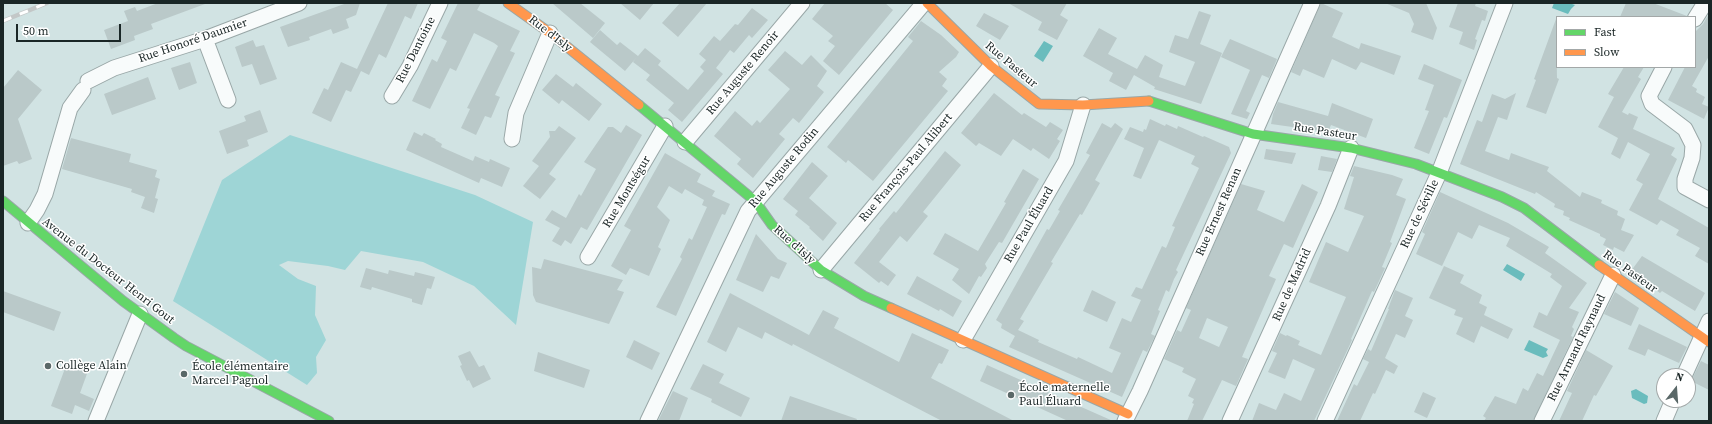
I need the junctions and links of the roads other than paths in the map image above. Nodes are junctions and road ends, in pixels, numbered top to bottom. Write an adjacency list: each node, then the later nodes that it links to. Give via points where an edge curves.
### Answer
1 (299, 3): 11 (street, Rue Honoré Daumier)
2 (440, 3): 14 (street, Rue Dantoine, via 410,66)
3 (508, 3): 10 (street, Rue d'Isly)
4 (802, 3): 20 (street, Rue Auguste Renoir)
5 (925, 3): 12 (street, Rue Pasteur); 25 (street, Rue Auguste Rodin)
6 (1312, 3): 18 (street, Rue Ernest Renan)
7 (1505, 3): 22 (street, Rue de Séville)
8 (1706, 3): 9 (street)
9 (1696, 18)
10 (550, 33): 17 (street, Rue d'Isly); 19 (street, via 516,113)
11 (205, 39): 15 (street); 26 (street, Rue Honoré Daumier, via 114,68 86,86 70,108 45,194)
12 (991, 66): 16 (street, Rue Pasteur, via 1039,104); 28 (street, Rue François-Paul Alibert)
13 (1663, 68): 23 (street, via 1649,96 1652,104 1685,129 1693,145 1685,187)
14 (392, 96)
15 (228, 100)
16 (1083, 105): 18 (street, Rue Pasteur, via 1152,102); 32 (street, Rue Paul Éluard, via 1066,161)
17 (665, 126): 20 (street, Rue d'Isly); 27 (street, Rue Montségur)
18 (1253, 134): 21 (street, Rue Pasteur); 36 (street, Rue Ernest Renan)
19 (512, 139)
20 (685, 142): 25 (street, Rue d'Isly)
21 (1351, 148): 22 (street, Rue Pasteur, via 1416,164); 40 (street, Rue de Madrid, via 1328,206)
22 (1439, 173): 29 (street, Rue Pasteur, via 1524,208); 41 (street, Rue de Séville)
23 (1709, 200)
24 (3, 201): 26 (street, Avenue du Docteur Henri Gout)
25 (755, 201): 28 (street, Rue d'Isly, via 772,225); 39 (street, Rue Auguste Rodin)
26 (28, 223): 30 (street, Avenue du Docteur Henri Gout)
27 (588, 257)
28 (822, 270): 32 (street, Rue d'Isly, via 864,296)
29 (1613, 275): 33 (street, Rue Pasteur); 42 (street, Rue Armand Raynaud)
30 (140, 314): 37 (street); 38 (street, Avenue du Docteur Henri Gout, via 186,346)
31 (1709, 321): 33 (street)
32 (963, 340): 36 (street, Rue d'Isly)
33 (1705, 340): 34 (street)
34 (1689, 368)
35 (1670, 408): 43 (street)
36 (1126, 419)
37 (96, 421)
38 (329, 421)
39 (648, 421)
40 (1230, 421)
41 (1325, 421)
42 (1542, 421)
43 (1664, 421)

